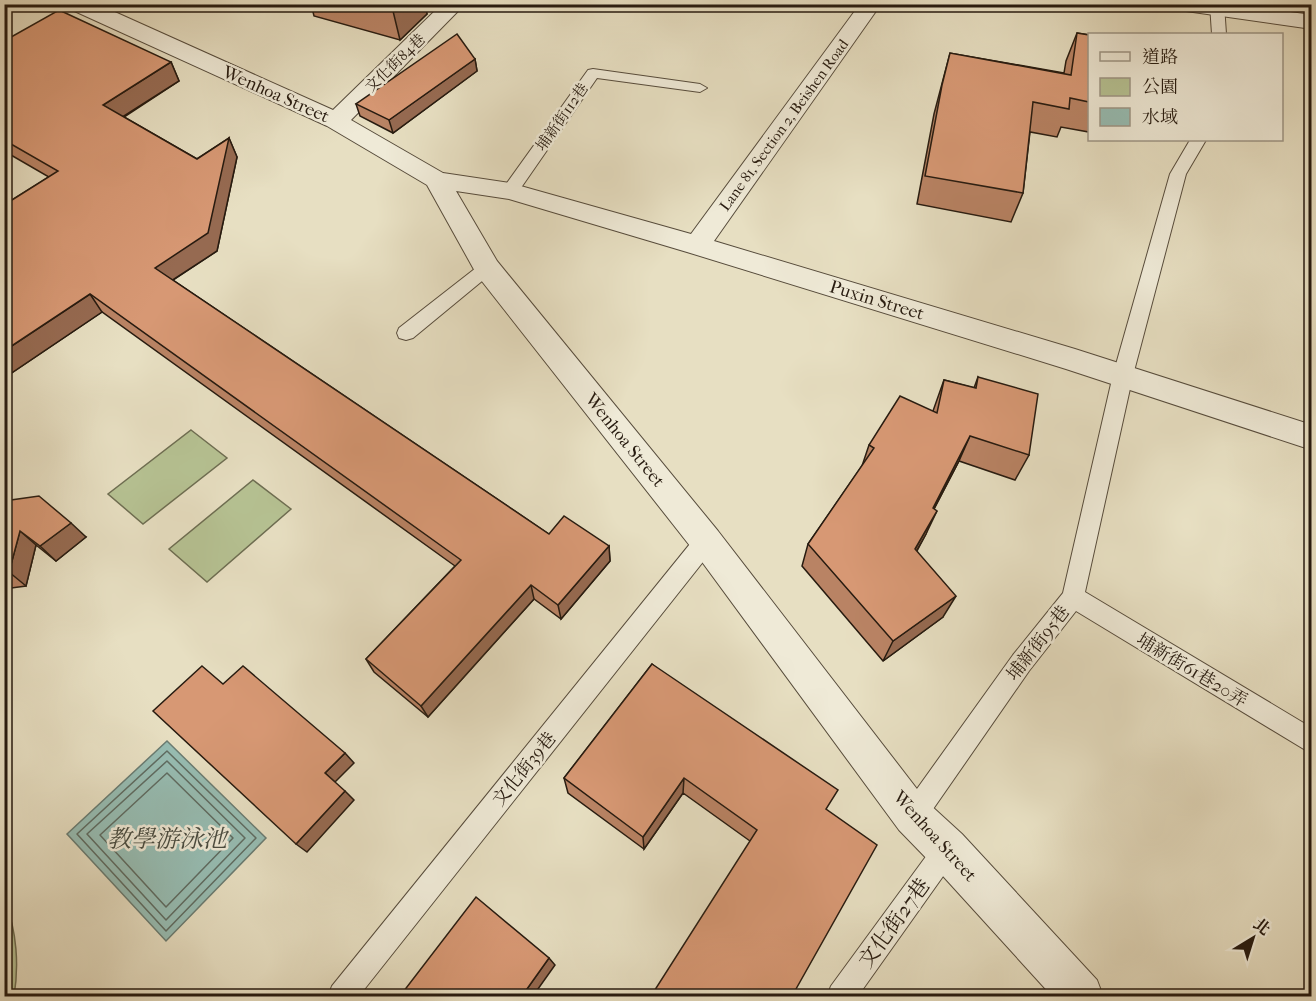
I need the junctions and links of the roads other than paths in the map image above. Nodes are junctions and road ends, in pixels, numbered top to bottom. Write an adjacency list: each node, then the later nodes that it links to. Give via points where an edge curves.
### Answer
1 (78, 4): 9 (street, Wenhoa Street)
2 (455, 4): 9 (street, 文化街84巷)
3 (871, 4): 13 (street, Lane 81, Section 2, Beishen Road)
4 (1179, 4): 5 (street)
5 (1217, 7): 6 (street); 7 (lane)
6 (1311, 22)
7 (1219, 33)
8 (700, 88): 12 (lane, 埔新街112巷, via 593,73)
9 (336, 121): 11 (street, Wenhoa Street)
10 (1197, 141): 16 (lane, 埔新街95巷, via 1178,174)
11 (437, 180): 12 (street, Puxin Street); 14 (street, Wenhoa Street)
12 (510, 191): 13 (street, Puxin Street)
13 (697, 245): 16 (street, Puxin Street)
14 (487, 268): 15 (lane); 18 (street, Wenhoa Street)
15 (406, 333)
16 (1123, 375): 17 (street, Puxin Street); 19 (lane, 埔新街95巷)
17 (1311, 438)
18 (706, 541): 21 (street, Wenhoa Street); 23 (lane, 文化街39巷)
19 (1073, 597): 20 (lane, 埔新街61巷20弄); 21 (lane, 埔新街95巷, via 1021,663)
20 (1311, 742)
21 (913, 816): 22 (street, Wenhoa Street)
22 (947, 849): 24 (lane, 文化街27巷); 25 (street, Wenhoa Street)
23 (342, 996)
24 (841, 996)
25 (1081, 996)

